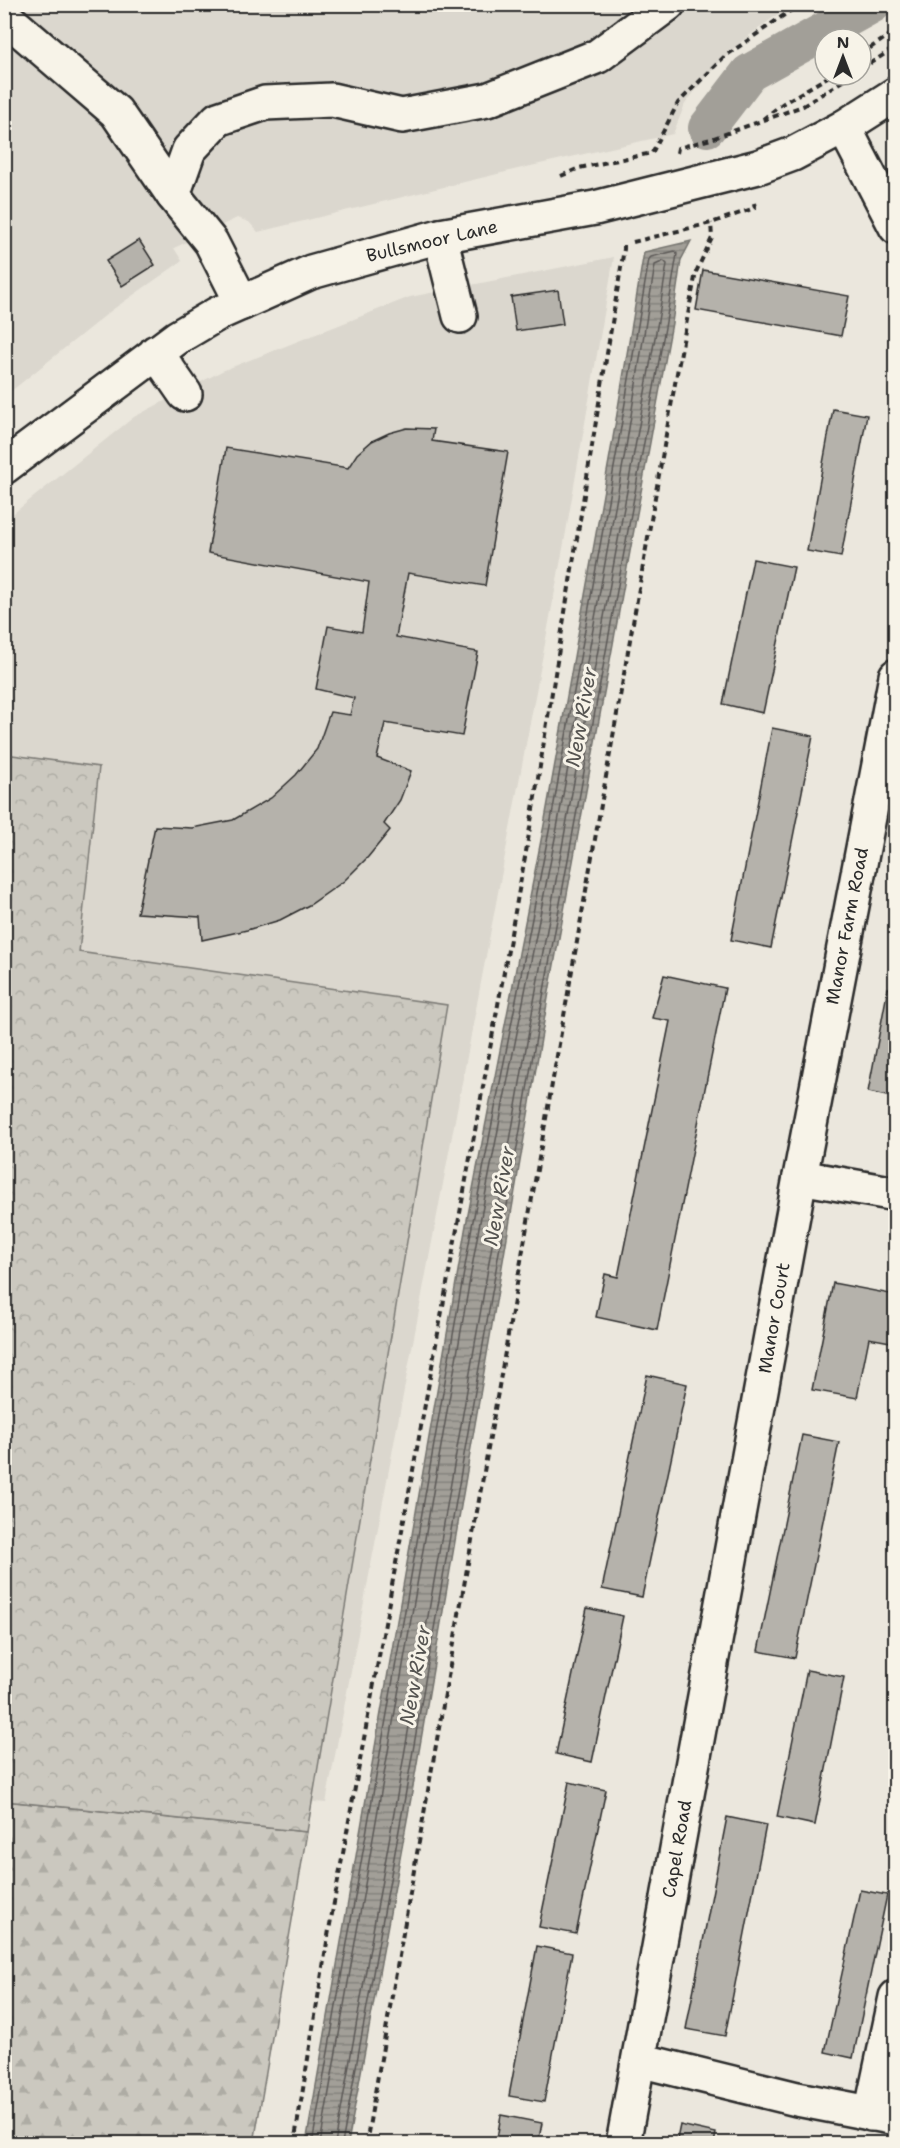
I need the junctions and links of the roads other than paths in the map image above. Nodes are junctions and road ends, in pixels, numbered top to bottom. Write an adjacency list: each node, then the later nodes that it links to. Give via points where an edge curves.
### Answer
1 (668, 4): 5 (street, via 598,56 487,100 402,116 332,100 265,103 218,119 189,150)
2 (4, 16): 5 (street, via 116,112)
3 (896, 94): 4 (street, Bullsmoor Lane)
4 (844, 127): 6 (street); 7 (street, Bullsmoor Lane, via 758,167 595,208)
5 (173, 195): 8 (street, via 211,242)
6 (896, 227)
7 (440, 236): 8 (street, Bullsmoor Lane, via 311,272); 9 (street)
8 (242, 303): 10 (street, Bullsmoor Lane)
9 (460, 316)
10 (156, 352): 11 (street); 12 (street, Bullsmoor Lane)
11 (185, 394)
12 (4, 467)
13 (896, 676): 14 (street, Manor Farm Road)
14 (800, 1177): 15 (street); 16 (street, Manor Court)
15 (896, 1194)
16 (730, 1555): 18 (street, Capel Road)
17 (896, 1997): 19 (street)
18 (639, 2060): 19 (street); 20 (street, Capel Road)
19 (883, 2116)
20 (623, 2144)

